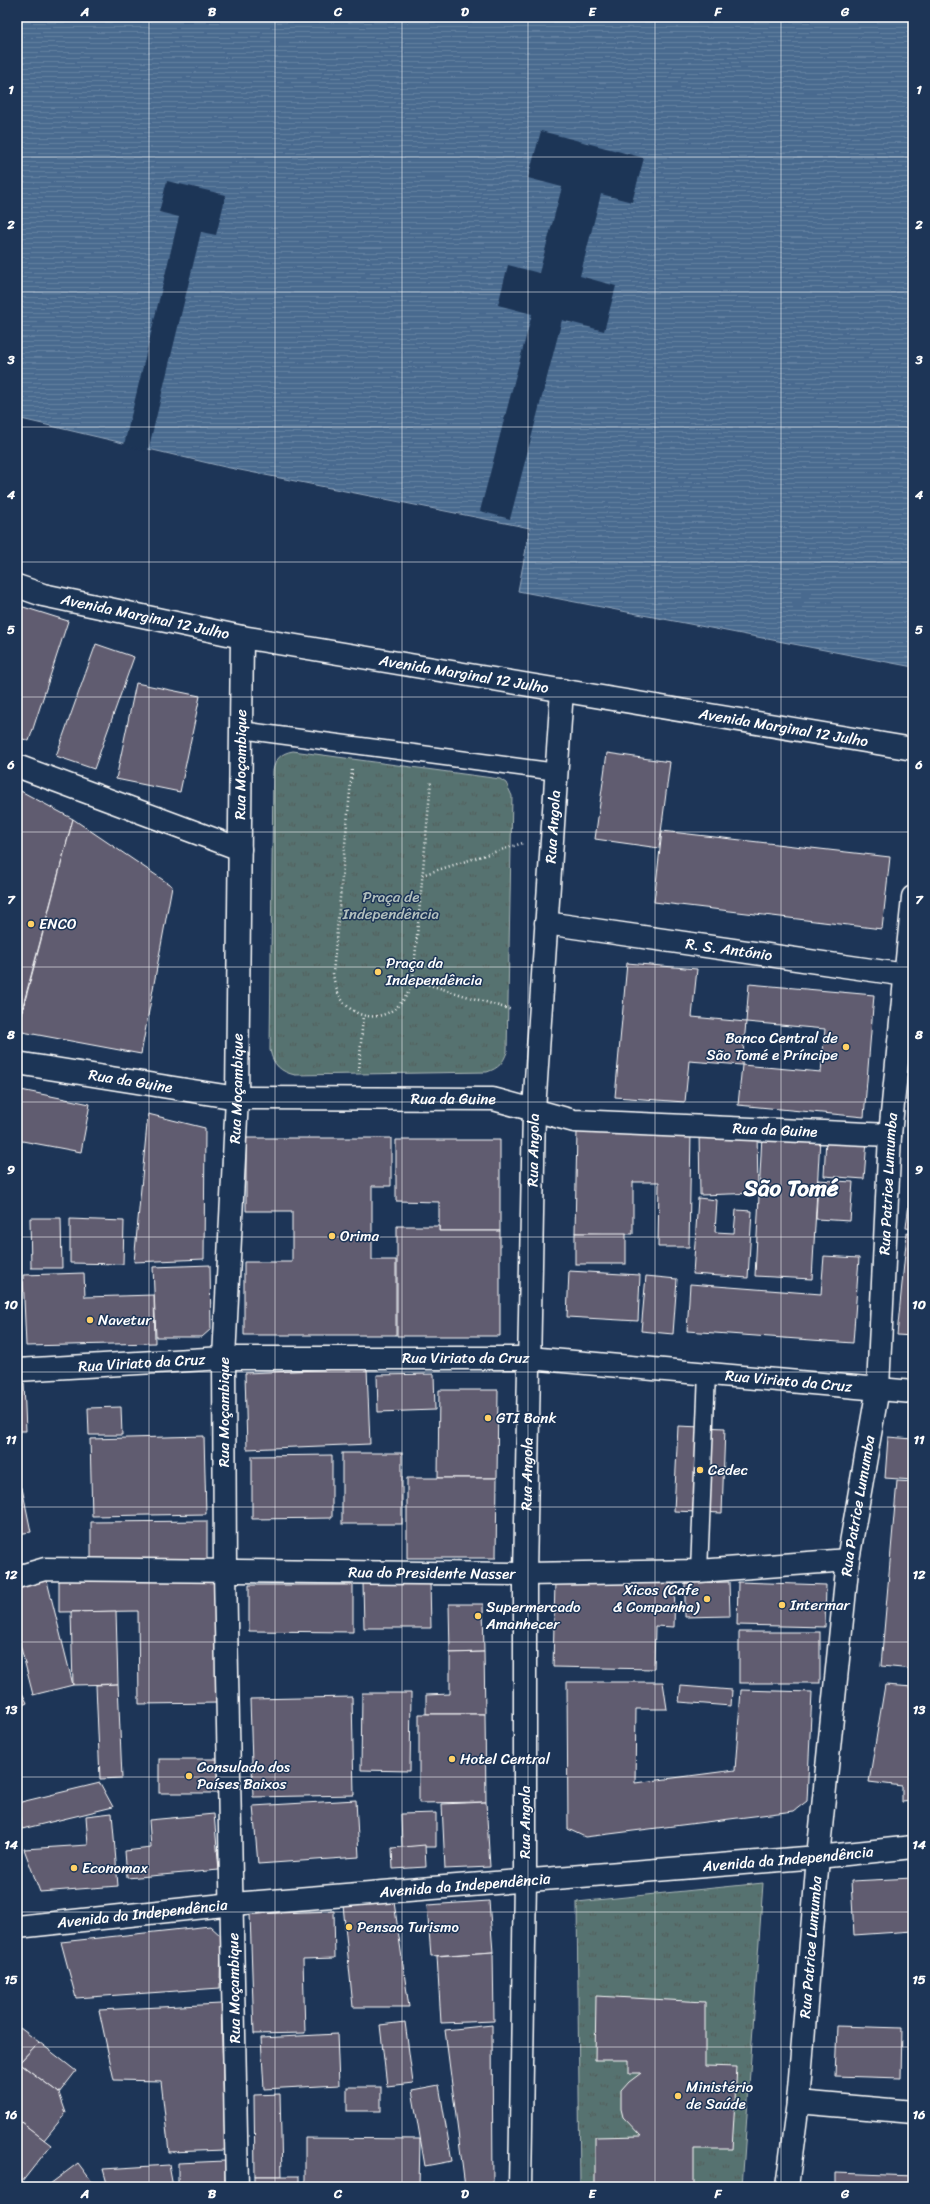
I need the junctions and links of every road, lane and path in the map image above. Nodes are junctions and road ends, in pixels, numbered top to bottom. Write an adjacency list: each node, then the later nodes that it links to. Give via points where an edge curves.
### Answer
1 (17, 586): 2 (street, Avenida Marginal 12 Julho, via 43,595)
2 (242, 637): 3 (street, Avenida Marginal 12 Julho); 4 (street, Rua Moçambique)
3 (562, 690): 6 (street, Avenida Marginal 12 Julho); 9 (street, Rua Angola)
4 (241, 730): 5 (lane); 11 (street, Rua Moçambique)
5 (354, 746): 7 (lane); 17 (path, via 333,973 334,987 340,999 350,1009)
6 (913, 749)
7 (434, 756): 9 (lane); 12 (path)
8 (17, 766): 11 (street)
9 (557, 772): 10 (street, Rua Angola)
10 (552, 834): 12 (path); 14 (street, Rua Angola)
11 (240, 849): 21 (street, Rua Moçambique)
12 (422, 875): 16 (path)
13 (913, 896): 15 (street, Rua Patrice Lumumba)
14 (546, 923): 15 (street, R. S. António); 18 (street, Rua Angola)
15 (909, 976): 23 (street, Rua Patrice Lumumba)
16 (413, 980): 17 (path, via 405,999 390,1013); 18 (path)
17 (363, 1015): 20 (path)
18 (540, 1018): 22 (street, Rua Angola)
19 (17, 1063): 21 (street, Rua da Guine)
20 (358, 1097): 21 (street, Rua da Guine); 22 (street, Rua da Guine, via 493,1099)
21 (238, 1098): 24 (street, Rua Moçambique)
22 (534, 1110): 23 (street, Rua da Guine, via 574,1121); 25 (street, Rua Angola)
23 (890, 1135): 28 (street, Rua Patrice Lumumba)
24 (224, 1358): 25 (street, Rua Viriato da Cruz); 26 (street, Rua Viriato da Cruz); 31 (street, Rua Moçambique)
25 (529, 1358): 27 (street, Rua Viriato da Cruz); 33 (street, Rua Angola)
26 (17, 1370)
27 (707, 1373): 28 (street, Rua Viriato da Cruz); 32 (lane)
28 (878, 1388): 29 (street, Rua Viriato da Cruz); 30 (street, Rua Patrice Lumumba)
29 (913, 1392)
30 (848, 1560): 32 (street, Rua do Presidente Nasser); 36 (street, Rua Patrice Lumumba)
31 (225, 1572): 33 (street, Rua do Presidente Nasser); 34 (street, Rua do Presidente Nasser, via 45,1569); 38 (street, Rua Moçambique)
32 (699, 1572): 33 (street, Rua do Presidente Nasser)
33 (525, 1574): 37 (street, Rua Angola)
34 (17, 1576)
35 (913, 1847): 36 (street, Avenida da Independência)
36 (818, 1857): 37 (street, Avenida da Independência); 40 (street, Rua Patrice Lumumba)
37 (525, 1881): 38 (street, Avenida da Independência); 43 (street, Rua Angola)
38 (233, 1904): 39 (street, Avenida da Independência); 42 (street, Rua Moçambique)
39 (17, 1927)
40 (798, 2102): 41 (street); 44 (street, Rua Patrice Lumumba)
41 (913, 2112)
42 (237, 2187)
43 (520, 2187)
44 (787, 2187)

